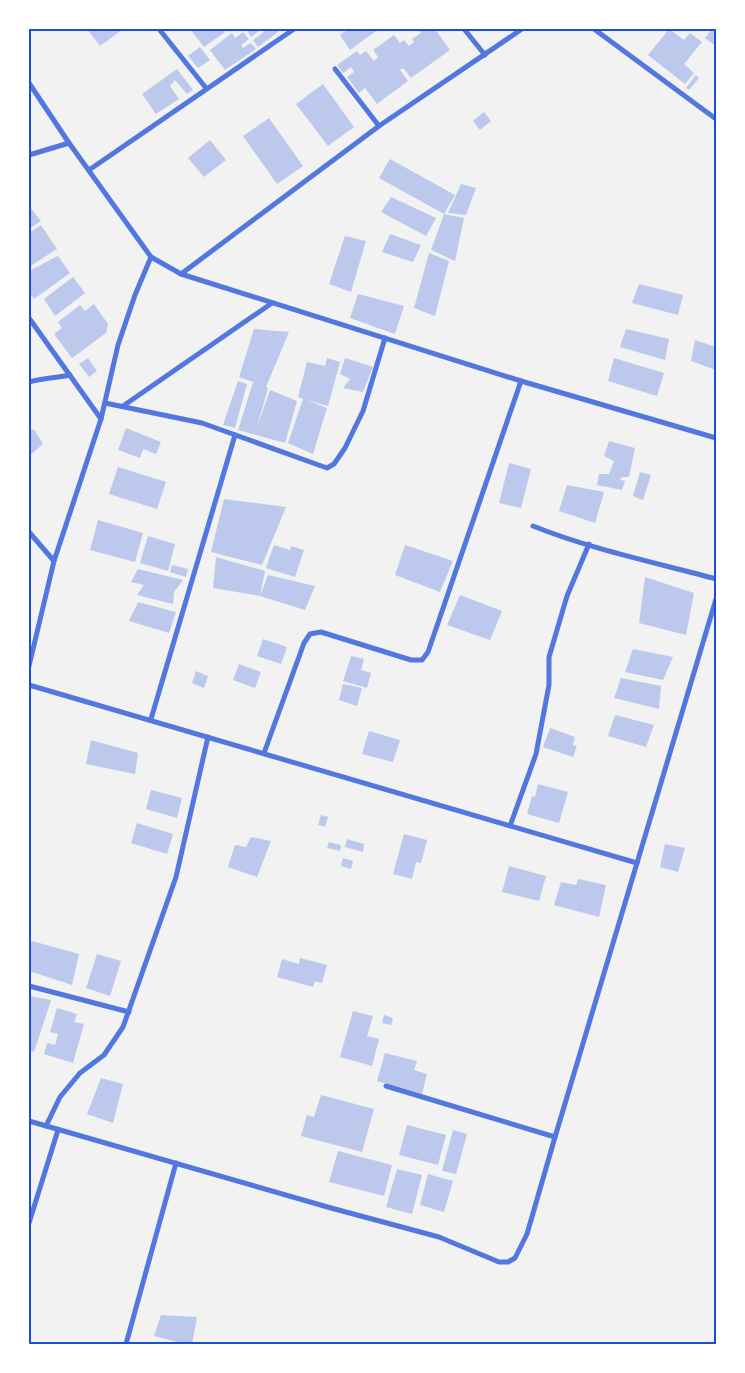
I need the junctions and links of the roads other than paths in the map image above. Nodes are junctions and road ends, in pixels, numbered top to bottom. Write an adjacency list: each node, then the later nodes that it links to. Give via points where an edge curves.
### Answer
1 (159, 29): 9 (street)
2 (294, 29): 9 (street)
3 (464, 29): 6 (street)
4 (522, 29): 6 (street)
5 (594, 29): 10 (street)
6 (485, 55): 11 (street)
7 (335, 69): 11 (street)
8 (29, 83): 12 (street)
9 (206, 88): 14 (street)
10 (716, 119)
11 (379, 126): 16 (street)
12 (69, 143): 13 (street); 14 (street)
13 (29, 155)
14 (89, 170): 15 (street)
15 (151, 257): 16 (street); 23 (street, via 118,345)
16 (181, 274): 17 (street)
17 (272, 303): 19 (street); 24 (street)
18 (29, 318): 20 (street)
19 (385, 338): 21 (street); 26 (street, via 363,410 334,464 327,468)
20 (70, 375): 22 (street); 25 (street)
21 (521, 381): 27 (street); 38 (street, via 428,652 422,660 411,660 321,632 310,634 304,642)
22 (29, 382)
23 (106, 403): 24 (street); 25 (street)
24 (123, 406): 26 (street, via 202,423)
25 (102, 419): 31 (street)
26 (235, 436): 36 (street)
27 (716, 438)
28 (533, 526): 30 (street)
29 (29, 532): 31 (street)
30 (589, 544): 32 (street); 39 (street, via 567,596 549,656 548,685 536,754)
31 (54, 561): 34 (street)
32 (716, 579)
33 (716, 599): 40 (street)
34 (29, 666)
35 (29, 685): 36 (street)
36 (151, 719): 37 (street)
37 (208, 737): 38 (street); 42 (street, via 176,877)
38 (264, 753): 39 (street)
39 (510, 826): 40 (street)
40 (637, 863): 47 (street)
41 (29, 986): 42 (street)
42 (129, 1012): 45 (street, via 104,1055 80,1073 60,1097)
43 (386, 1086): 47 (street)
44 (29, 1121): 45 (street)
45 (46, 1126): 46 (street)
46 (58, 1130): 48 (street); 49 (street)
47 (555, 1138): 48 (street, via 527,1234 515,1258 508,1262 499,1262 439,1237)
48 (176, 1164): 50 (street)
49 (29, 1224)
50 (126, 1344)

